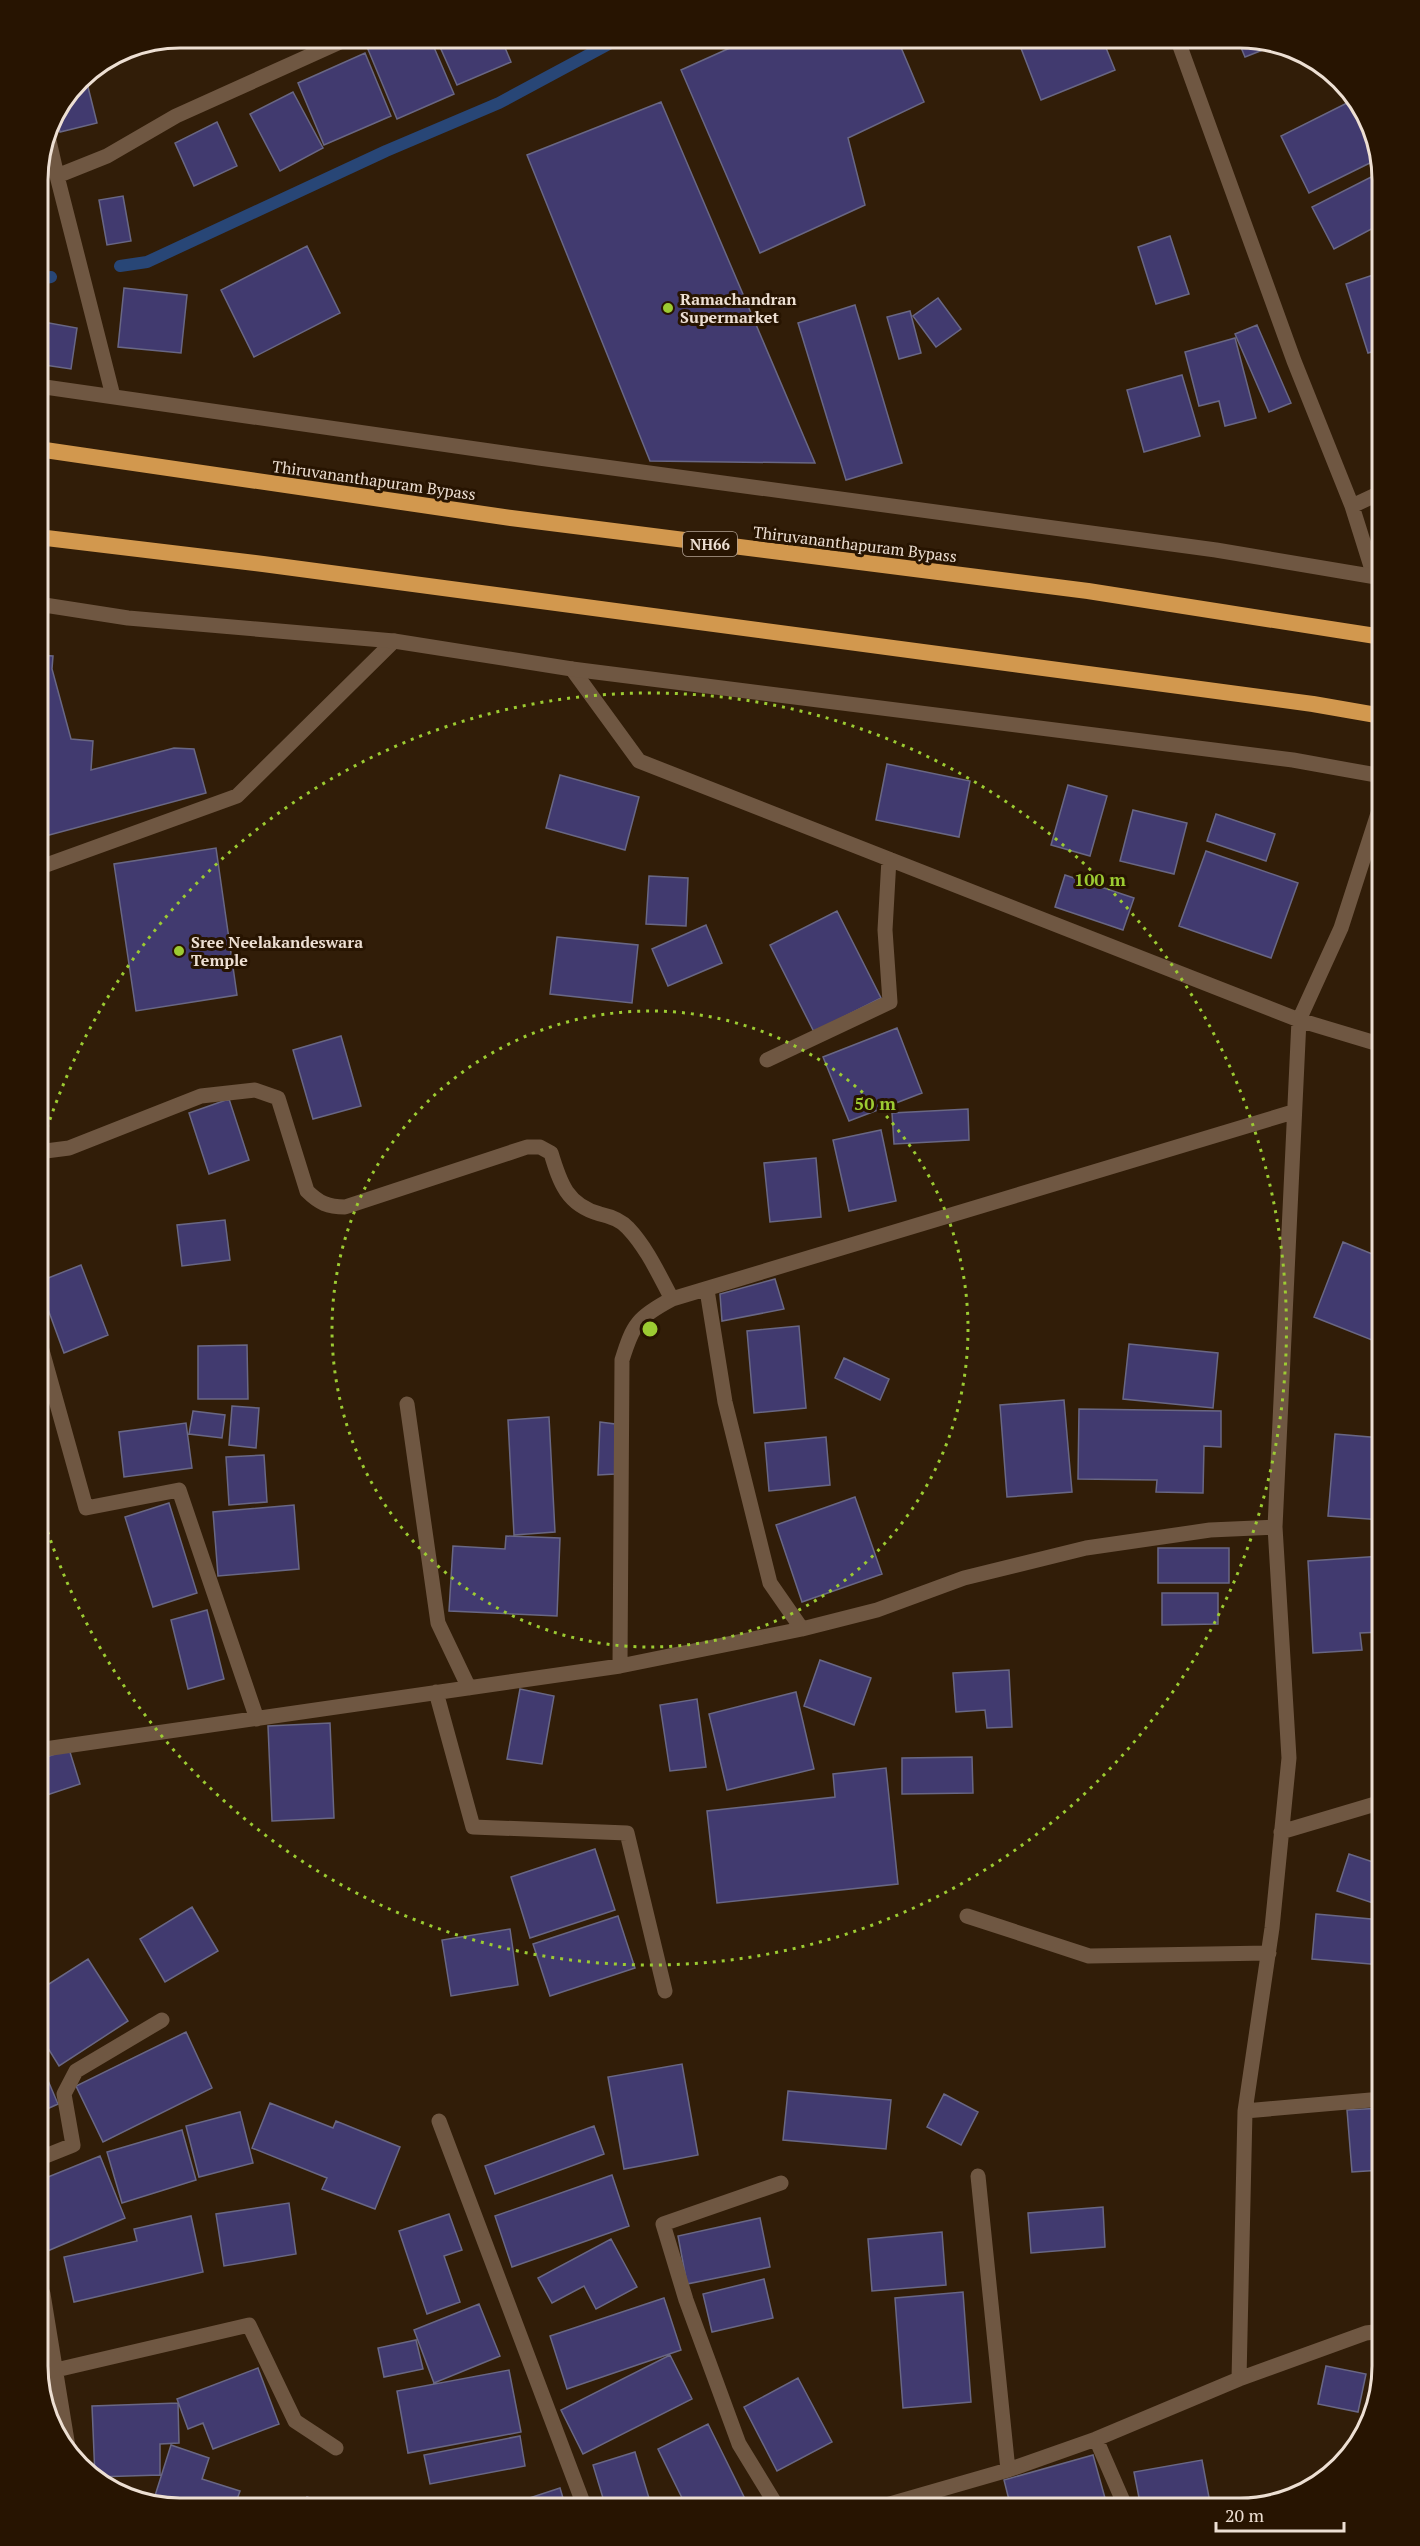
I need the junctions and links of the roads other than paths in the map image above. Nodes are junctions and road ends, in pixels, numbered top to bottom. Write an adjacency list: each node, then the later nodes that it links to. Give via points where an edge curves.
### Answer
1 (327, 48): 4 (street, via 176,116 107,156)
2 (1181, 48): 9 (street, via 1294,361)
3 (52, 152): 4 (street)
4 (57, 176): 6 (street)
5 (48, 387): 6 (street)
6 (113, 396): 12 (street, via 527,457 1216,550)
7 (48, 450): 14 (highway, Thiruvananthapuram Bypass / NH66, via 511,518 1088,591)
8 (1372, 497): 9 (street)
9 (1352, 506): 11 (street)
10 (48, 538): 17 (highway, via 298,568)
11 (1372, 561)
12 (1372, 576)
13 (48, 606): 15 (street, via 128,618)
14 (1372, 635)
15 (394, 641): 16 (street); 21 (street, via 237,796)
16 (572, 669): 18 (street, via 1293,760); 20 (street, via 639,762)
17 (1372, 714)
18 (1372, 774)
19 (1372, 834): 22 (street, via 1341,928)
20 (889, 859): 22 (street); 24 (street, via 885,930 890,1002)
21 (48, 864)
22 (1299, 1020): 23 (street); 25 (street)
23 (1372, 1042)
24 (767, 1060)
25 (1293, 1112): 27 (street); 31 (street)
26 (48, 1151): 28 (street, via 69,1148 201,1096 255,1090 278,1098 307,1191 316,1201 330,1207 345,1207 484,1160 540,1147 551,1153 568,1197 580,1207 627,1226)
27 (707, 1290): 28 (street); 32 (street, via 725,1402 770,1583)
28 (672, 1299): 33 (street, via 652,1309 632,1329 622,1360)
29 (48, 1372): 36 (street, via 86,1508 178,1491)
30 (407, 1404): 34 (street, via 438,1623)
31 (1275, 1527): 32 (street, via 1210,1530 1086,1548 964,1578 877,1610); 39 (street, via 1289,1758)
32 (802, 1629): 33 (street)
33 (620, 1666): 34 (street)
34 (469, 1688): 35 (street)
35 (436, 1692): 36 (street); 42 (street, via 473,1827 627,1833)
36 (256, 1719): 37 (street)
37 (48, 1749)
38 (1372, 1805): 39 (street)
39 (1281, 1832): 41 (street)
40 (967, 1916): 41 (street, via 1089,1956)
41 (1269, 1953): 45 (street)
42 (665, 1991)
43 (162, 2020): 47 (street, via 76,2071 64,2094 73,2145)
44 (1372, 2100): 45 (street)
45 (1245, 2111): 53 (street)
46 (439, 2121): 58 (street)
47 (48, 2155)
48 (978, 2176): 57 (street)
49 (781, 2183): 59 (street, via 663,2224 686,2300 739,2444)
50 (48, 2323): 52 (street)
51 (1372, 2332): 53 (street)
52 (56, 2370): 54 (street); 56 (street, via 249,2325 295,2421)
53 (1239, 2379): 55 (street)
54 (65, 2430)
55 (1096, 2439): 57 (street); 61 (street)
56 (336, 2448)
57 (1008, 2470): 60 (street)
58 (581, 2498)
59 (772, 2498)
60 (911, 2498)
61 (1122, 2498)

